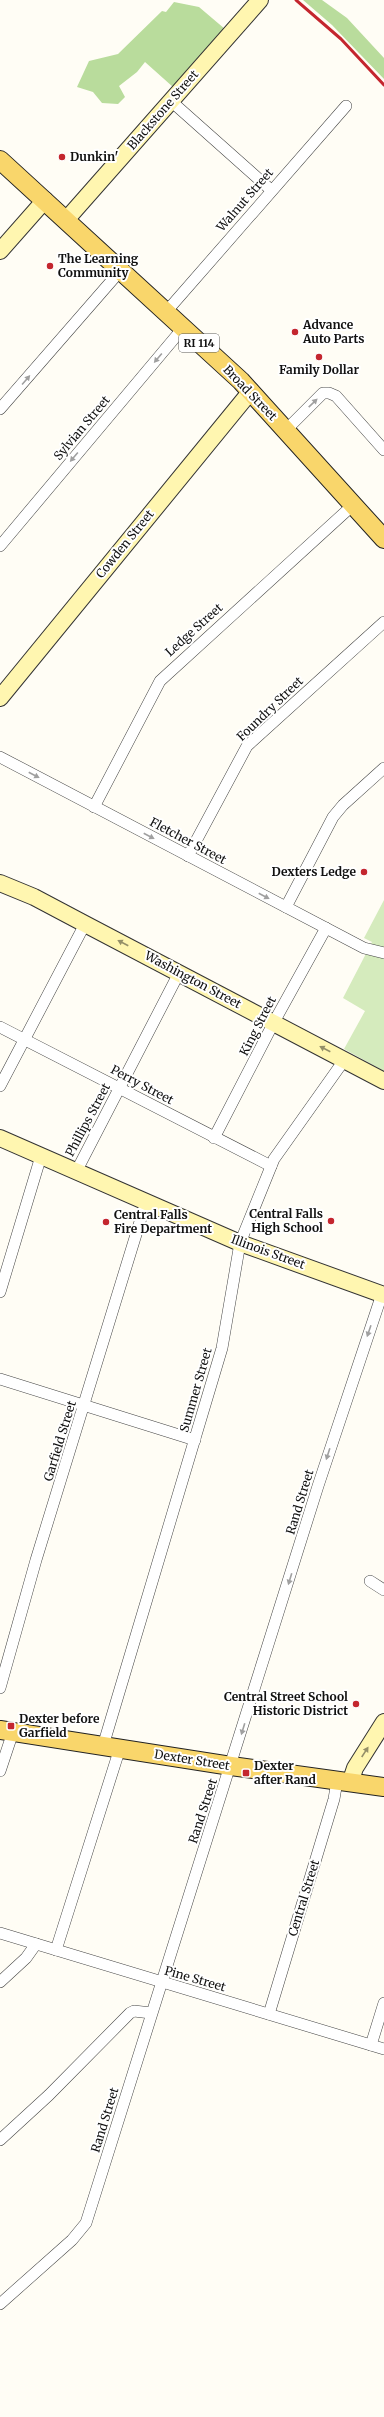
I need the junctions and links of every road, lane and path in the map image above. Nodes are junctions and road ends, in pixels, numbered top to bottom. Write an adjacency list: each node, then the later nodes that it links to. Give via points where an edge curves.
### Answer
1 (260, 0): 2 (street, Blackstone Street)
2 (171, 101): 5 (street); 7 (street, Blackstone Street)
3 (346, 106): 5 (street, Walnut Street)
4 (0, 160): 6 (main road, Broad Street / RI 114)
5 (271, 190): 10 (street, Walnut Street)
6 (45, 200): 7 (main road, Broad Street / RI 114); 8 (street)
7 (66, 220): 9 (main road, Broad Street / RI 114)
8 (0, 251)
9 (121, 270): 10 (main road, Broad Street / RI 114); 13 (street, one-way to 9)
10 (166, 312): 11 (main road, Broad Street / RI 114)
11 (183, 328): 12 (main road, Broad Street / RI 114); 18 (street, Sylvian Street, one-way to 18)
12 (251, 391): 14 (main road, Broad Street / RI 114); 20 (street, Cowden Street)
13 (0, 409)
14 (286, 430): 15 (street, one-way to 15, via 323,393 329,392 336,396); 16 (main road, Broad Street / RI 114)
15 (384, 450)
16 (353, 505): 17 (main road, Broad Street / RI 114); 23 (street, Ledge Street, via 160,681)
17 (384, 540)
18 (0, 546)
19 (384, 622): 24 (street, Foundry Street, via 247,746)
20 (0, 698)
21 (0, 757): 23 (street, Fletcher Street, one-way to 23)
22 (384, 768): 26 (street, via 342,804)
23 (94, 807): 24 (street, Fletcher Street, one-way to 24)
24 (188, 856): 26 (street, Fletcher Street, one-way to 26)
25 (0, 883): 27 (street, Washington Street, via 34,897)
26 (286, 907): 28 (street, Fletcher Street)
27 (85, 924): 30 (street, Washington Street, one-way to 27); 33 (street)
28 (326, 928): 29 (street, Fletcher Street, via 364,948); 31 (street, King Street)
29 (384, 953)
30 (179, 973): 31 (street, Washington Street); 37 (street, Phillips Street)
31 (274, 1022): 34 (street, Washington Street, one-way to 31); 39 (street, King Street)
32 (0, 1027): 33 (street, Perry Street)
33 (24, 1039): 36 (street); 37 (street, Perry Street)
34 (345, 1059): 35 (street, Washington Street); 41 (street, Summer Street)
35 (384, 1081)
36 (0, 1086)
37 (120, 1087): 39 (street, Perry Street); 42 (street, Phillips Street)
38 (0, 1138): 40 (street, Illinois Street)
39 (214, 1138): 41 (street, Perry Street)
40 (41, 1156): 42 (street, Illinois Street); 45 (street)
41 (271, 1166): 44 (street, Summer Street)
42 (76, 1172): 43 (street, Illinois Street)
43 (146, 1202): 44 (street, Illinois Street); 48 (street, Garfield Street)
44 (240, 1243): 46 (street, Illinois Street); 49 (street, Summer Street, via 222,1348)
45 (0, 1292)
46 (383, 1294): 57 (street, Rand Street, one-way to 57, via 318,1486)
47 (0, 1379): 48 (street)
48 (85, 1405): 49 (street); 52 (street, Garfield Street, via 36,1560)
49 (195, 1440): 55 (street, Summer Street)
50 (370, 1581): 51 (street)
51 (384, 1590)
52 (0, 1688)
53 (384, 1722): 59 (street, Central Street, one-way to 53, via 355,1768)
54 (6, 1731): 55 (main road, Dexter Street); 58 (street)
55 (103, 1746): 56 (main road, Dexter Street)
56 (120, 1748): 57 (main road, Dexter Street); 63 (street)
57 (231, 1766): 59 (main road, Dexter Street); 65 (street, Rand Street)
58 (0, 1771)
59 (343, 1782): 60 (main road, Dexter Street); 68 (street, Central Street, via 334,1799)
60 (384, 1787)
61 (0, 1933): 62 (street, Pine Street)
62 (36, 1944): 63 (street, Pine Street); 64 (street, via 26,1958)
63 (56, 1950): 65 (street, Pine Street)
64 (0, 1982)
65 (161, 1982): 67 (street, Rand Street); 68 (street, Pine Street)
66 (384, 2003): 69 (street)
67 (151, 2013): 71 (street, via 130,2013 49,2095); 72 (street, Rand Street, via 86,2223 72,2240)
68 (269, 2014): 69 (street, Pine Street)
69 (371, 2045): 70 (street, Pine Street)
70 (384, 2048)
71 (0, 2140)
72 (0, 2304)

